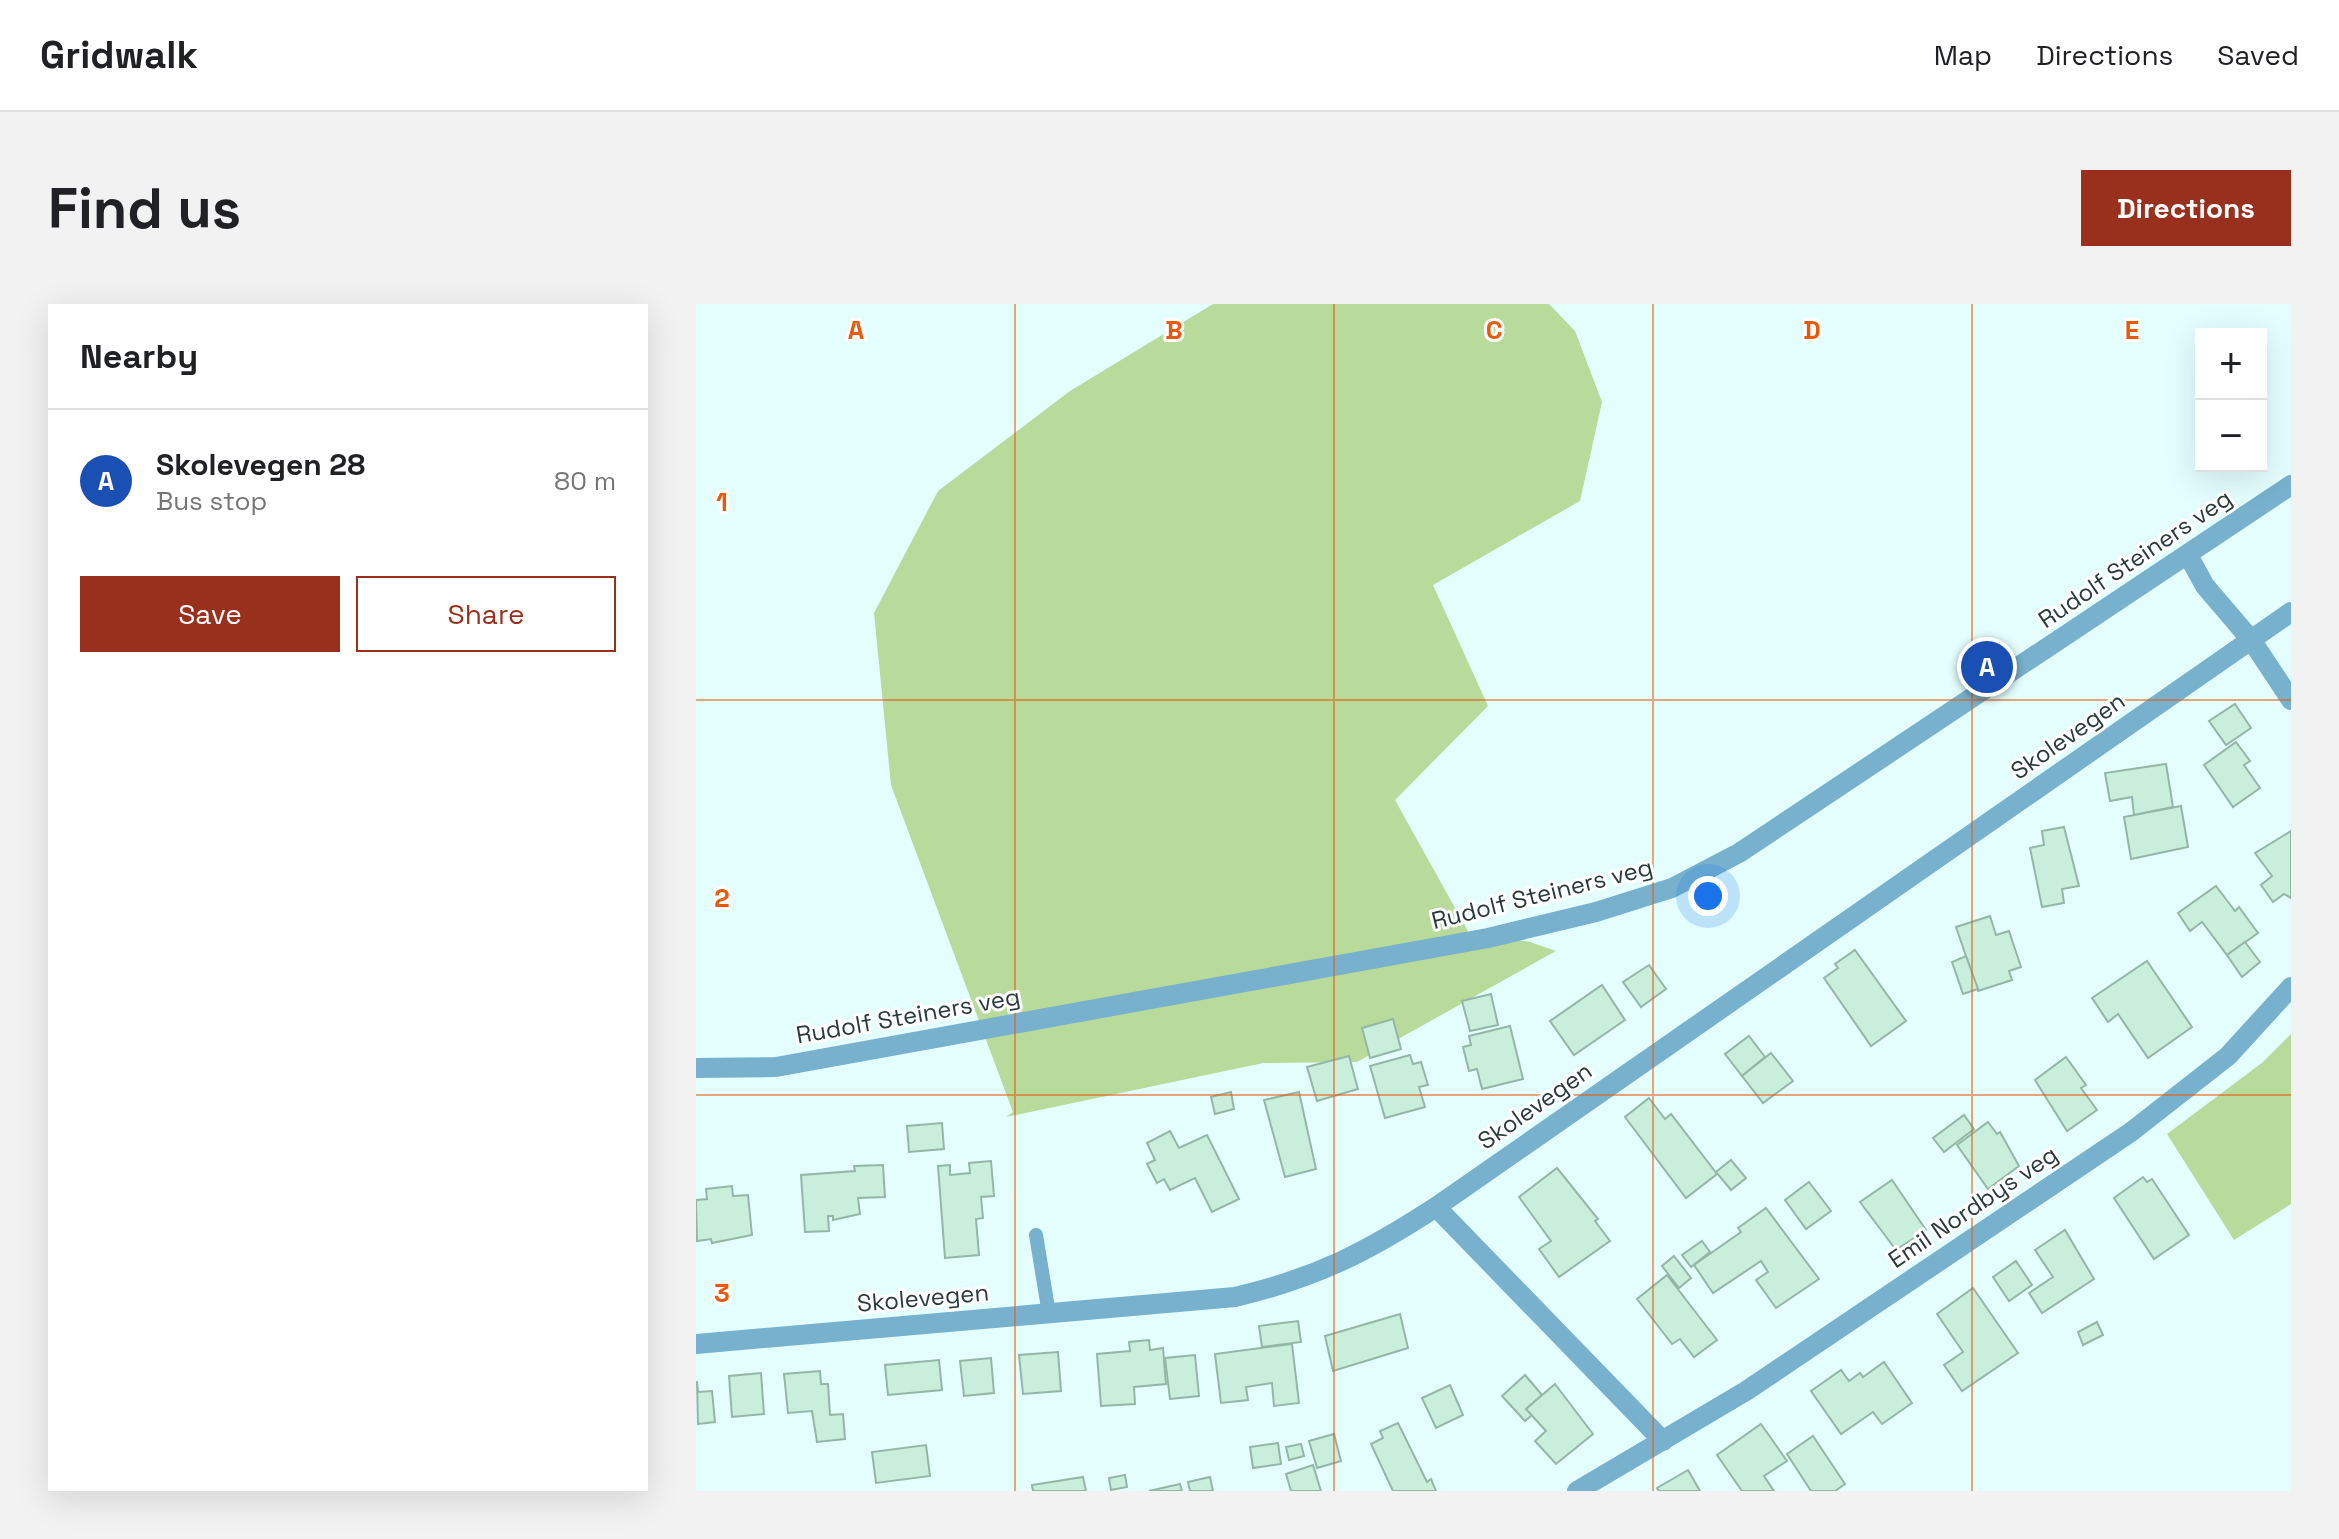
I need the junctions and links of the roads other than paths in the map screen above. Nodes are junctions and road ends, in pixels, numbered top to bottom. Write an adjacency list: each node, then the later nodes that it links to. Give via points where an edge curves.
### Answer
1 (2291, 485): 2 (street, Rudolf Steiners veg)
2 (2188, 555): 4 (street, via 2205,586); 7 (street, Rudolf Steiners veg, via 1790,822 1672,888 1473,941 776,1067)
3 (2291, 612): 4 (street, Skolevegen)
4 (2252, 641): 5 (street); 8 (street, Skolevegen)
5 (2291, 700)
6 (2291, 987): 12 (street, Emil Nordbys veg, via 2228,1056 2131,1132 1746,1391)
7 (696, 1068)
8 (1436, 1207): 10 (street, Skolevegen, via 1338,1266 1287,1285 1235,1297); 12 (street)
9 (1036, 1235): 10 (lane)
10 (1049, 1314): 11 (street, Skolevegen)
11 (696, 1344)
12 (1663, 1441): 13 (street, Emil Nordbys veg)
13 (1577, 1491)

